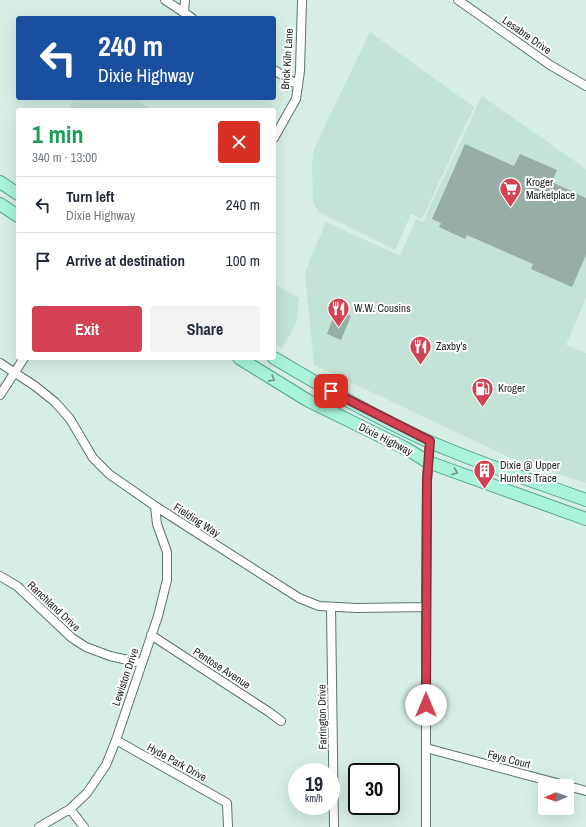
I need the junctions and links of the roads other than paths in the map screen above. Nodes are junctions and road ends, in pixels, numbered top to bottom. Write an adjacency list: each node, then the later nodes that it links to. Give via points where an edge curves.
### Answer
1 (164, 0): 5 (street)
2 (185, 0): 5 (street)
3 (302, 0): 8 (street, Brick Kiln Lane)
4 (458, 0): 9 (street, Lesabre Drive, via 550,65)
5 (184, 12): 6 (street)
6 (189, 16)
7 (276, 71): 8 (street)
8 (298, 85): 10 (street, Brick Kiln Lane, via 296,99)
9 (586, 86)
10 (276, 134)
11 (0, 182): 12 (main road)
12 (16, 193)
13 (0, 204): 14 (main road)
14 (16, 215)
15 (276, 359): 21 (main road, Dixie Highway, via 320,385)
16 (23, 360): 19 (street)
17 (242, 360): 22 (main road, Dixie Highway, one-way to 22, via 307,400)
18 (0, 363): 19 (street, Fielding Way)
19 (14, 373): 20 (street); 24 (street, Fielding Way, via 47,394 63,410 99,465)
20 (0, 395)
21 (430, 441): 22 (street); 23 (main road, Dixie Highway)
22 (428, 462): 25 (main road, Dixie Highway, one-way to 25); 28 (street)
23 (586, 500)
24 (155, 506): 27 (street, Fielding Way, via 299,598 319,606); 29 (street, Lewiston Drive, via 157,524 165,542 168,562 167,580)
25 (585, 519)
26 (0, 576): 30 (street, Ranchland Drive, via 17,586 72,638 86,647)
27 (331, 607): 28 (street, Fielding Way); 39 (street, Farrington Drive)
28 (426, 607): 33 (street)
29 (151, 635): 30 (street, Lewiston Drive); 31 (street, Pentose Avenue)
30 (141, 663): 32 (street, Lewiston Drive)
31 (281, 721)
32 (116, 740): 35 (street, Lewiston Drive, via 97,780); 38 (street, Hyde Park Drive, via 227,803)
33 (426, 748): 34 (street, Feys Court); 40 (street)
34 (586, 791)
35 (70, 809): 36 (street, Lewiston Drive); 37 (street)
36 (39, 827)
37 (84, 827)
38 (228, 827)
39 (334, 827)
40 (426, 827)

